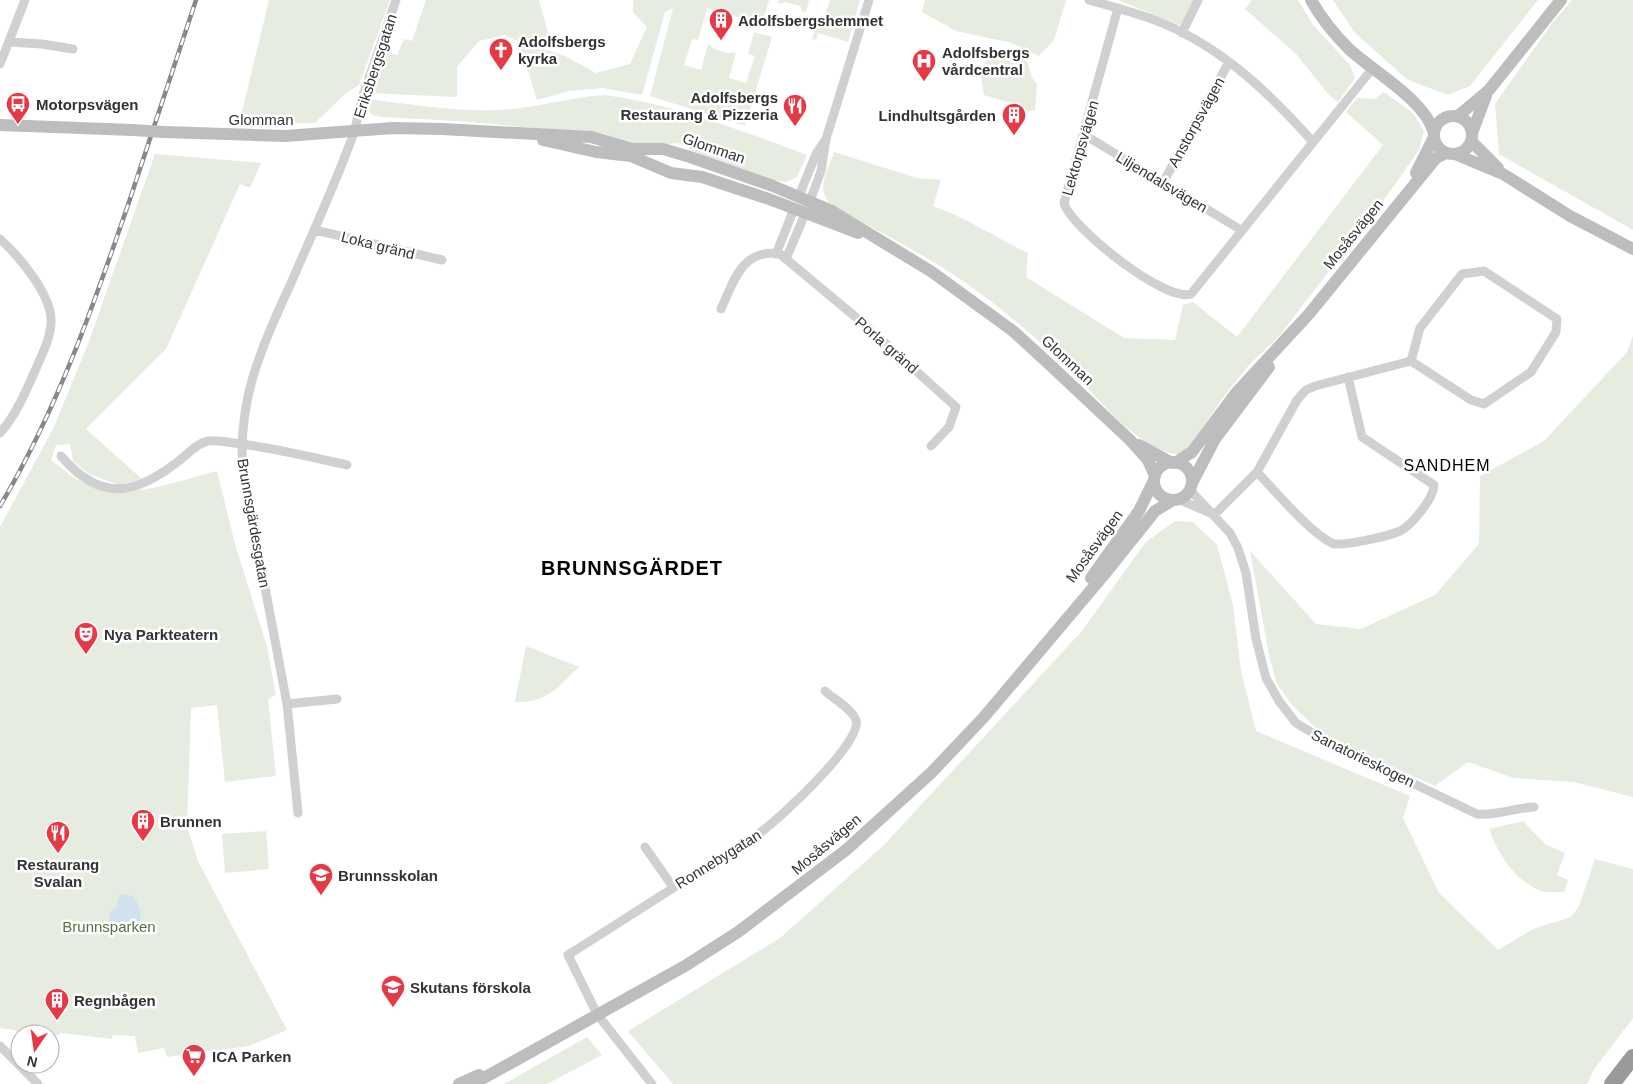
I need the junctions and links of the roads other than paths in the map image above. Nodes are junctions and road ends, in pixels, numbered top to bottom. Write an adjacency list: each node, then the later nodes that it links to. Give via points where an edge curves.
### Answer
1 (25, 0): 10 (street)
2 (396, 0): 19 (street, Eriksbergsgatan, via 363,95)
3 (869, 0): 29 (street, via 826,139 816,154)
4 (1089, 0): 8 (street)
5 (1198, 0): 9 (street)
6 (1311, 0): 14 (main road, via 1338,37)
7 (1561, 0): 15 (main road)
8 (1118, 8): 9 (street); 20 (street, Lektorpsvägen)
9 (1182, 33): 12 (street)
10 (9, 42): 11 (street); 13 (street)
11 (73, 49)
12 (1229, 62): 24 (street, via 1256,82); 27 (street, Anstorpsvägen)
13 (0, 64)
14 (1372, 69): 16 (main road); 24 (street, Lektorpsvägen)
15 (1489, 90): 17 (main road); 23 (main road)
16 (1413, 102): 17 (main road); 22 (main road, via 1428,118)
17 (1454, 116): 22 (main road, via 1441,120); 23 (main road, via 1467,122)
18 (0, 125): 19 (main road, Glomman, bridge, via 259,136)
19 (354, 133): 21 (main road, Glomman, via 393,128); 31 (street, Brunnsgärdesgatan)
20 (1083, 134): 27 (street, Liljendalsvägen); 32 (street, Lektorpsvägen, via 1066,189 1066,208 1119,261 1177,295 1191,294)
21 (522, 135): 29 (main road, Glomman, via 592,137 632,148 672,150); 30 (main road, Glomman, via 596,152 631,156 664,171 702,177)
22 (1434, 135): 25 (main road, via 1436,144); 28 (main road, Mosåsvägen)
23 (1472, 137): 25 (main road, via 1467,149); 26 (main road)
24 (1313, 142): 32 (street, Lektorpsvägen)
25 (1450, 154): 26 (main road); 28 (main road, Mosåsvägen, via 1436,158)
26 (1503, 174): 35 (main road, via 1570,216)
27 (1164, 182): 32 (street, Liljendalsvägen)
28 (1403, 197): 39 (main road, Mosåsvägen)
29 (805, 198): 30 (main road); 34 (main road, Glomman)
30 (800, 211): 34 (main road, Glomman); 36 (street)
31 (314, 230): 37 (street, Loka gränd); 44 (street, Brunnsgärdesgatan, via 258,356 245,405)
32 (1241, 230)
33 (0, 239): 42 (street, via 14,252 44,294 51,320 48,340 31,380)
34 (881, 242): 43 (main road, Glomman, via 932,272 1013,331)
35 (1633, 249)
36 (781, 256): 38 (street, via 768,253 742,265); 45 (street, Porla gränd, via 864,324 956,407 949,427)
37 (442, 260)
38 (721, 309)
39 (1309, 314): 47 (main road, Mosåsvägen, via 1236,393 1192,452); 51 (main road, Mosåsvägen, via 1215,439)
40 (1410, 361): 40 (street, via 1470,400 1484,404 1531,372 1556,332 1557,319 1484,270 1462,274 1420,328); 41 (street)
41 (1348, 377): 49 (street, via 1306,390 1297,400); 49 (street, via 1362,437 1434,485 1429,501 1402,530 1338,544 1328,541)
42 (0, 433)
43 (1130, 440): 47 (main road, Glomman); 50 (main road, Glomman, via 1148,460)
44 (241, 444): 46 (street, via 206,442 196,446 154,480 127,489 93,484); 48 (street, via 270,447); 57 (street, Brunnsgärdesgatan, via 243,471)
45 (931, 446)
46 (61, 456)
47 (1173, 463): 50 (main road, via 1162,466); 51 (main road, via 1188,470)
48 (348, 466)
49 (1257, 472): 53 (street)
50 (1155, 478): 52 (main road, via 1158,492); 54 (main road, Mosåsvägen)
51 (1191, 487): 52 (main road); 53 (street, Sanatorieskogen)
52 (1175, 500): 53 (street); 54 (main road, Mosåsvägen, via 1155,511)
53 (1214, 515): 58 (street, Sanatorieskogen, via 1230,532 1246,573 1256,639 1266,678 1296,723 1332,745 1477,814 1493,816 1515,808)
54 (1117, 551): 62 (main road, Mosåsvägen, via 984,717 931,773 846,850 738,932 678,970)
55 (825, 692): 61 (street, Ronnebygatan, via 856,721 851,738 818,779 779,818)
56 (336, 698): 57 (street)
57 (287, 704): 59 (street, Brunnsgärdesgatan)
58 (1534, 806)
59 (298, 812)
60 (645, 847): 61 (street)
61 (673, 887): 62 (street, Ronnebygatan, via 568,955)
62 (597, 1014): 65 (main road, Mosåsvägen); 69 (street)
63 (0, 1046): 66 (street)
64 (1633, 1057): 70 (highway)
65 (507, 1064): 67 (main road, Mosåsvägen); 68 (main road, Mosåsvägen)
66 (38, 1084)
67 (459, 1084)
68 (472, 1084)
69 (652, 1084)
70 (1612, 1084)

